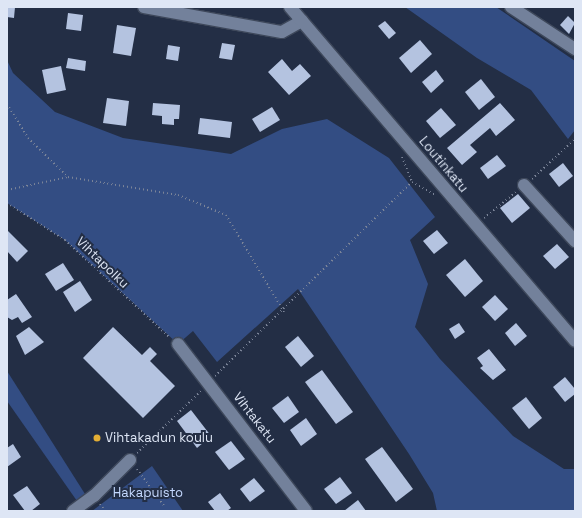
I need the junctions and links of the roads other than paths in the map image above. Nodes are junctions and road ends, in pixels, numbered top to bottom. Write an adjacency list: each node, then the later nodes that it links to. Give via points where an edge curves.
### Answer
1 (144, 7): 4 (street, via 282,32)
2 (290, 7): 4 (street, Loutinkatu)
3 (512, 7): 5 (street)
4 (302, 21): 8 (street, Loutinkatu)
5 (575, 49)
6 (524, 185): 7 (street)
7 (575, 241)
8 (575, 341)
9 (178, 344): 12 (street, Vihtakatu)
10 (130, 460): 11 (street, via 94,496)
11 (72, 511)
12 (306, 511)

